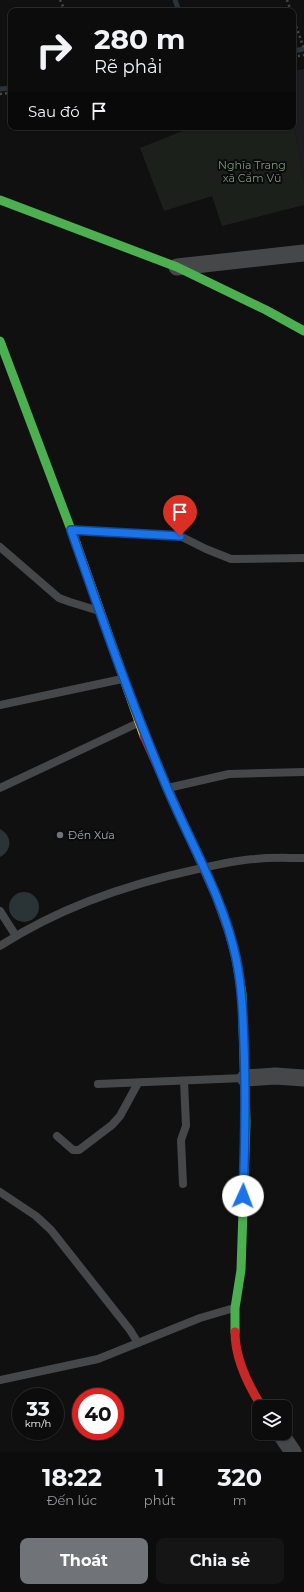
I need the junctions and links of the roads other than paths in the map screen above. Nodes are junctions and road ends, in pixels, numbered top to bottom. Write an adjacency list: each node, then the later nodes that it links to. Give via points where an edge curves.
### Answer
1 (0, 200): 3 (street)
2 (304, 253): 3 (street)
3 (177, 267): 4 (street)
4 (304, 331)
5 (0, 341): 6 (street)
6 (71, 530): 8 (lane, via 180,536 206,550 231,559); 9 (street)
7 (0, 547): 9 (lane, via 59,598)
8 (304, 558)
9 (99, 611): 10 (street)
10 (124, 678): 11 (lane); 12 (street)
11 (0, 705)
12 (139, 723): 14 (lane); 15 (street)
13 (304, 772): 15 (lane, via 229,774)
14 (0, 788)
15 (167, 788): 17 (street)
16 (304, 858): 17 (lane, via 257,858)
17 (204, 868): 19 (lane, via 126,887 63,911); 21 (street, via 228,926 236,958 242,994)
18 (0, 911): 19 (lane)
19 (16, 936): 20 (lane)
20 (0, 946)
21 (245, 1078): 22 (street); 23 (lane); 29 (street, via 241,1270)
22 (304, 1078)
23 (184, 1080): 24 (lane); 27 (lane, via 186,1126 181,1140)
24 (138, 1083): 25 (lane); 26 (lane, via 120,1116 79,1150 73,1150)
25 (98, 1084)
26 (57, 1136)
27 (183, 1184)
28 (0, 1192): 30 (lane, via 36,1216 51,1230 130,1330)
29 (235, 1308): 30 (lane, via 200,1318); 32 (street, via 237,1351 250,1388)
30 (138, 1344): 31 (lane, via 98,1359)
31 (0, 1380)
32 (258, 1400)
33 (285, 1440): 34 (street)
34 (293, 1452)

